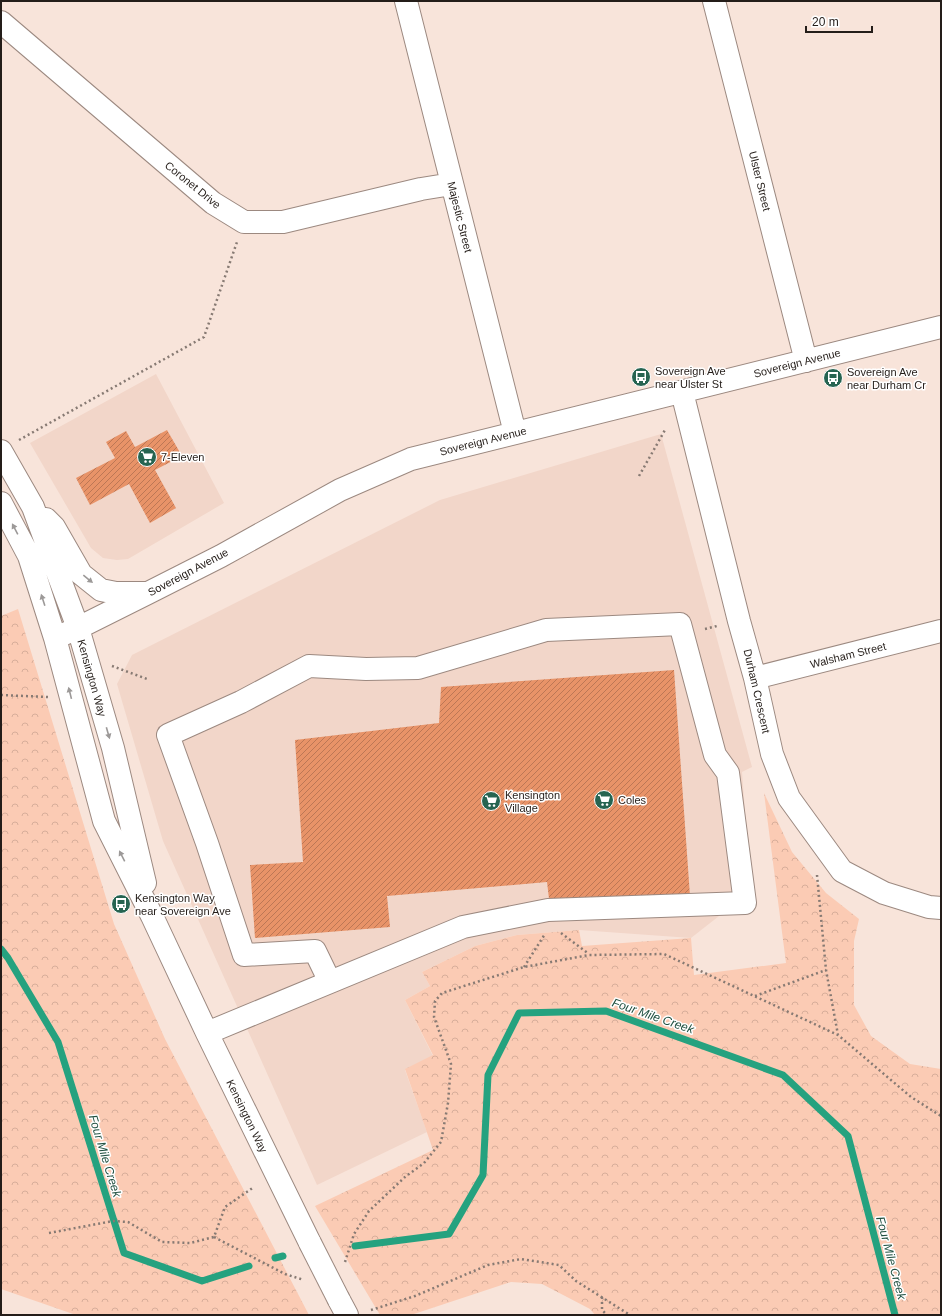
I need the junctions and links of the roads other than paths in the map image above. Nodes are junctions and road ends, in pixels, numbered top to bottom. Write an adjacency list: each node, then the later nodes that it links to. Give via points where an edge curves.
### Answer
1 (406, 1): 4 (street, Majestic Street)
2 (714, 1): 6 (street, Ulster Street)
3 (1, 22): 4 (street, Coronet Drive, via 213,203 244,222 283,222 420,189)
4 (452, 184): 8 (street, Majestic Street)
5 (941, 327): 6 (street, Sovereign Avenue)
6 (806, 361): 7 (street, Sovereign Avenue)
7 (682, 392): 8 (street, Sovereign Avenue); 16 (street, Durham Crescent)
8 (515, 433): 12 (street, Sovereign Avenue, via 411,459 340,490)
9 (2, 452): 11 (street, Kensington Way)
10 (1, 502): 15 (street, Kensington Way, one-way to 10, via 29,556)
11 (33, 507): 12 (street, one-way to 12, via 54,527 81,574 101,590 116,593); 13 (street, Kensington Way)
12 (148, 593): 13 (street, Sovereign Avenue)
13 (78, 628): 15 (street, Sovereign Avenue); 18 (street, Kensington Way, one-way to 18, via 112,748)
14 (941, 631): 16 (street, Walsham Street)
15 (55, 638): 18 (street, Kensington Way, one-way to 15, via 104,821)
16 (755, 678): 17 (street, Durham Crescent, via 772,754 789,798 842,871 884,893 929,907)
17 (941, 908)
18 (152, 916): 20 (street, Kensington Way)
19 (330, 982): 19 (street, via 315,951 244,955 168,735 241,702 309,666 418,668 546,630 680,624 715,755 728,773 745,902 549,917 463,927); 20 (street)
20 (207, 1033): 21 (street, Kensington Way, bridge)
21 (343, 1307)

